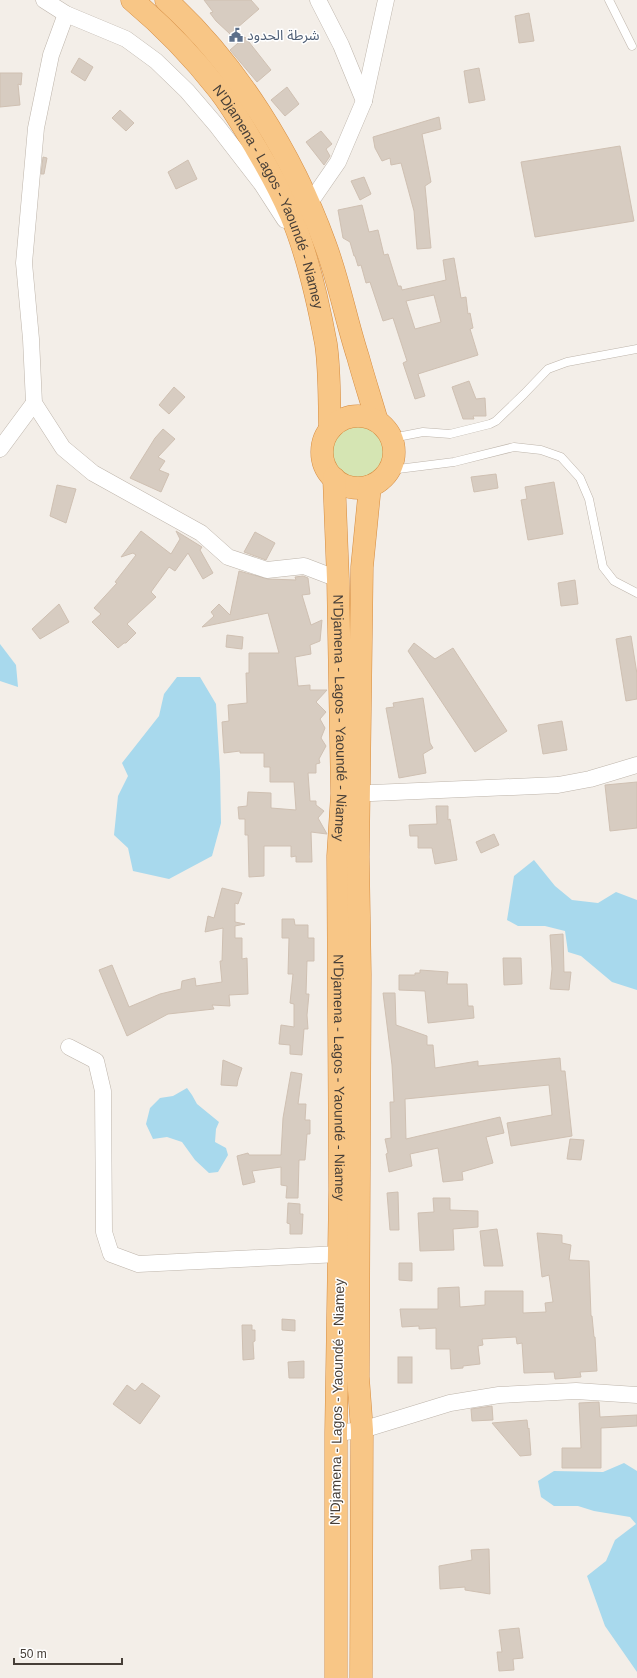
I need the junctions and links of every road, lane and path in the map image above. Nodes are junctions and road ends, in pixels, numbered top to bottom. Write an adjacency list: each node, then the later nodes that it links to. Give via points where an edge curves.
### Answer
1 (44, 0): 7 (street)
2 (132, 0): 11 (highway, N'Djamena - Lagos - Yaoundé - Niamey, via 158,23 218,89 269,171)
3 (166, 0): 10 (highway, N'Djamena - Lagos - Yaoundé - Niamey, via 205,40 250,99 284,153)
4 (318, 0): 9 (street, via 342,45)
5 (386, 0): 9 (street)
6 (609, 0): 8 (lane)
7 (66, 14): 12 (street, via 126,39 156,61 188,91 261,183); 14 (street, via 51,55 36,128 24,263)
8 (632, 46)
9 (364, 102): 10 (street, via 338,162)
10 (309, 204): 11 (street); 15 (highway, N'Djamena - Lagos - Yaoundé - Niamey, via 328,252)
11 (291, 215): 12 (highway, N'Djamena - Lagos - Yaoundé - Niamey)
12 (301, 245): 16 (highway, N'Djamena - Lagos - Yaoundé - Niamey, via 326,344)
13 (637, 349): 17 (lane, via 567,362 548,369 490,424 450,434 423,432)
14 (34, 403): 18 (street); 22 (street, via 63,448 93,473 201,533 228,557 267,570 304,566)
15 (377, 421): 16 (highway, via 362,416 347,417); 17 (highway, via 386,428)
16 (330, 429): 20 (highway, via 322,449 327,470)
17 (392, 438): 19 (highway, via 394,460)
18 (0, 449)
19 (390, 470): 21 (highway, via 385,477); 23 (lane, via 454,462 514,447 541,450 561,457 580,478 589,499 604,567 614,581)
20 (334, 478): 21 (highway, via 351,487); 22 (highway, N'Djamena - Lagos - Yaoundé - Niamey)
21 (370, 486): 25 (highway, N'Djamena - Lagos - Yaoundé - Niamey, via 362,567)
22 (338, 579): 25 (highway, N'Djamena - Lagos - Yaoundé - Niamey)
23 (637, 593)
24 (637, 765): 25 (street, via 590,779 558,785)
25 (350, 794): 27 (highway, N'Djamena - Lagos - Yaoundé - Niamey, via 338,856); 29 (highway, N'Djamena - Lagos - Yaoundé - Niamey, via 358,857 358,1377)
26 (69, 1047): 27 (street, via 96,1061 103,1091 104,1232 111,1254 138,1264)
27 (339, 1254): 30 (highway, N'Djamena - Lagos - Yaoundé - Niamey)
28 (637, 1395): 29 (street, via 576,1391 499,1395 450,1403)
29 (362, 1430): 30 (street); 32 (highway, N'Djamena - Lagos - Yaoundé - Niamey)
30 (336, 1433): 31 (highway, N'Djamena - Lagos - Yaoundé - Niamey)
31 (336, 1678)
32 (361, 1678)

